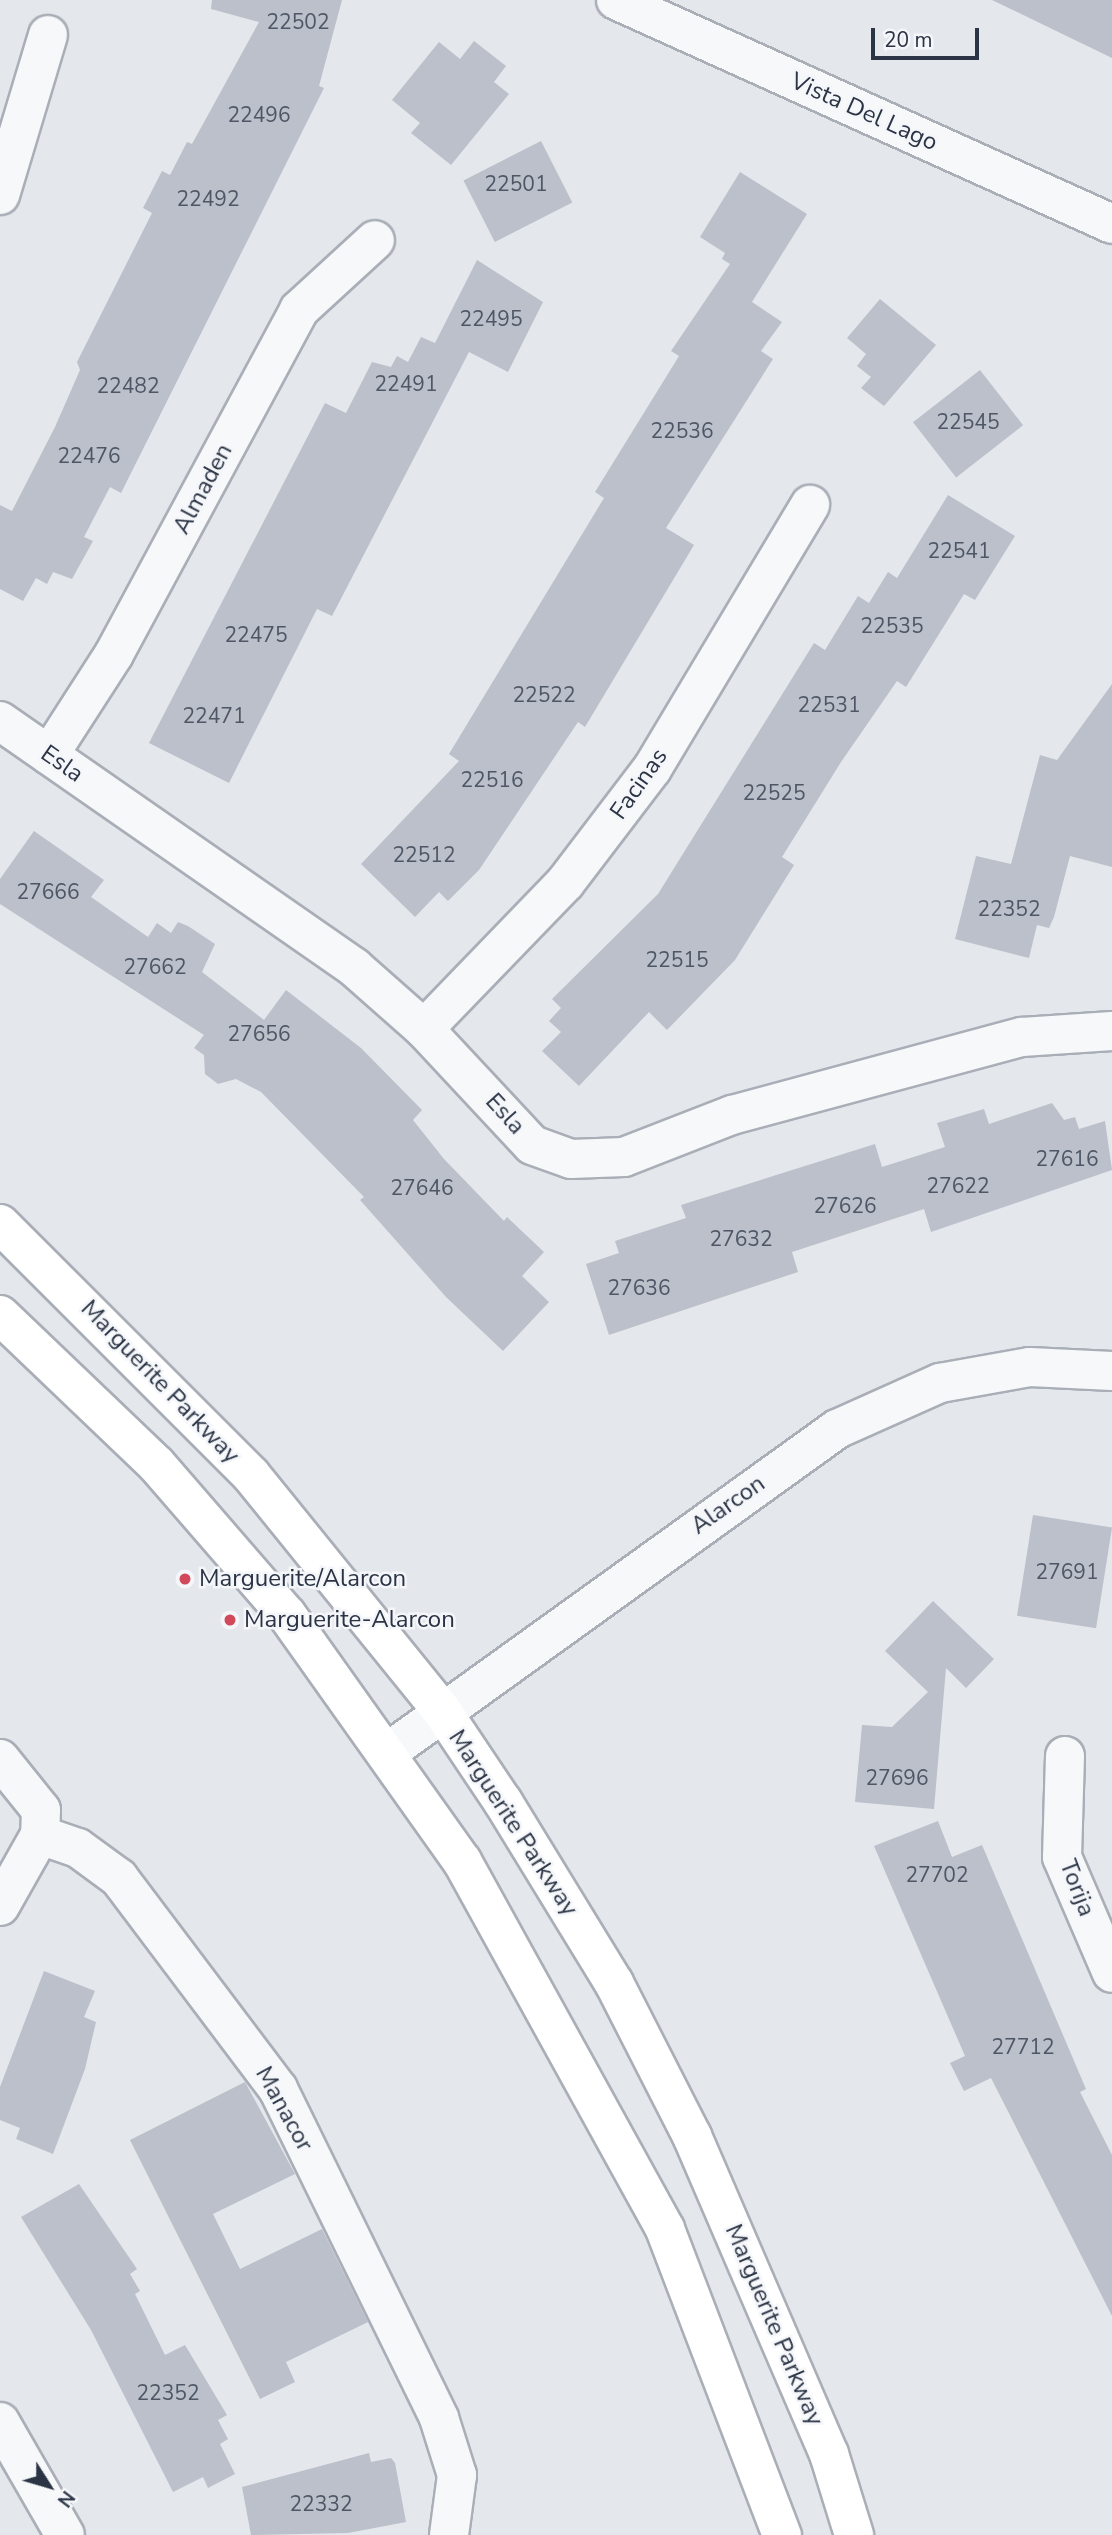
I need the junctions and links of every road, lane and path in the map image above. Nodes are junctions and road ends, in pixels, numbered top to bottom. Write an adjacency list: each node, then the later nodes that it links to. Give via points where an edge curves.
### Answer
1 (616, 0): 4 (street, Vista Del Lago)
2 (48, 35): 3 (street)
3 (0, 195)
4 (1112, 224)
5 (375, 240): 8 (street, Almaden, via 299,310 114,654)
6 (810, 505): 9 (street, Facinas, via 652,769 565,883)
7 (0, 721): 8 (street, Esla)
8 (49, 755): 9 (street, Esla, via 355,968)
9 (424, 1030): 10 (street, Esla, via 532,1145 570,1159 624,1157 732,1115 1022,1037)
10 (1112, 1031)
11 (0, 1224): 14 (main road, Marguerite Parkway, via 251,1475)
12 (0, 1315): 15 (main road, via 156,1464 287,1615)
13 (1112, 1371): 14 (street, Alarcon, via 1030,1367 940,1383 836,1429)
14 (442, 1711): 15 (street, Alarcon); 25 (main road, Marguerite Parkway, via 614,1983 692,2136 829,2454)
15 (388, 1752): 24 (main road, via 476,1886 665,2229)
16 (1065, 1756): 20 (street, Torija, via 1062,1857)
17 (0, 1759): 18 (street, via 41,1810)
18 (40, 1835): 19 (street); 23 (street, Manacor, via 78,1848 119,1878 278,2089 439,2418 457,2475)
19 (0, 1906)
20 (1111, 1968)
21 (0, 2422): 22 (street)
22 (65, 2535)
23 (449, 2535)
24 (782, 2535)
25 (854, 2535)

